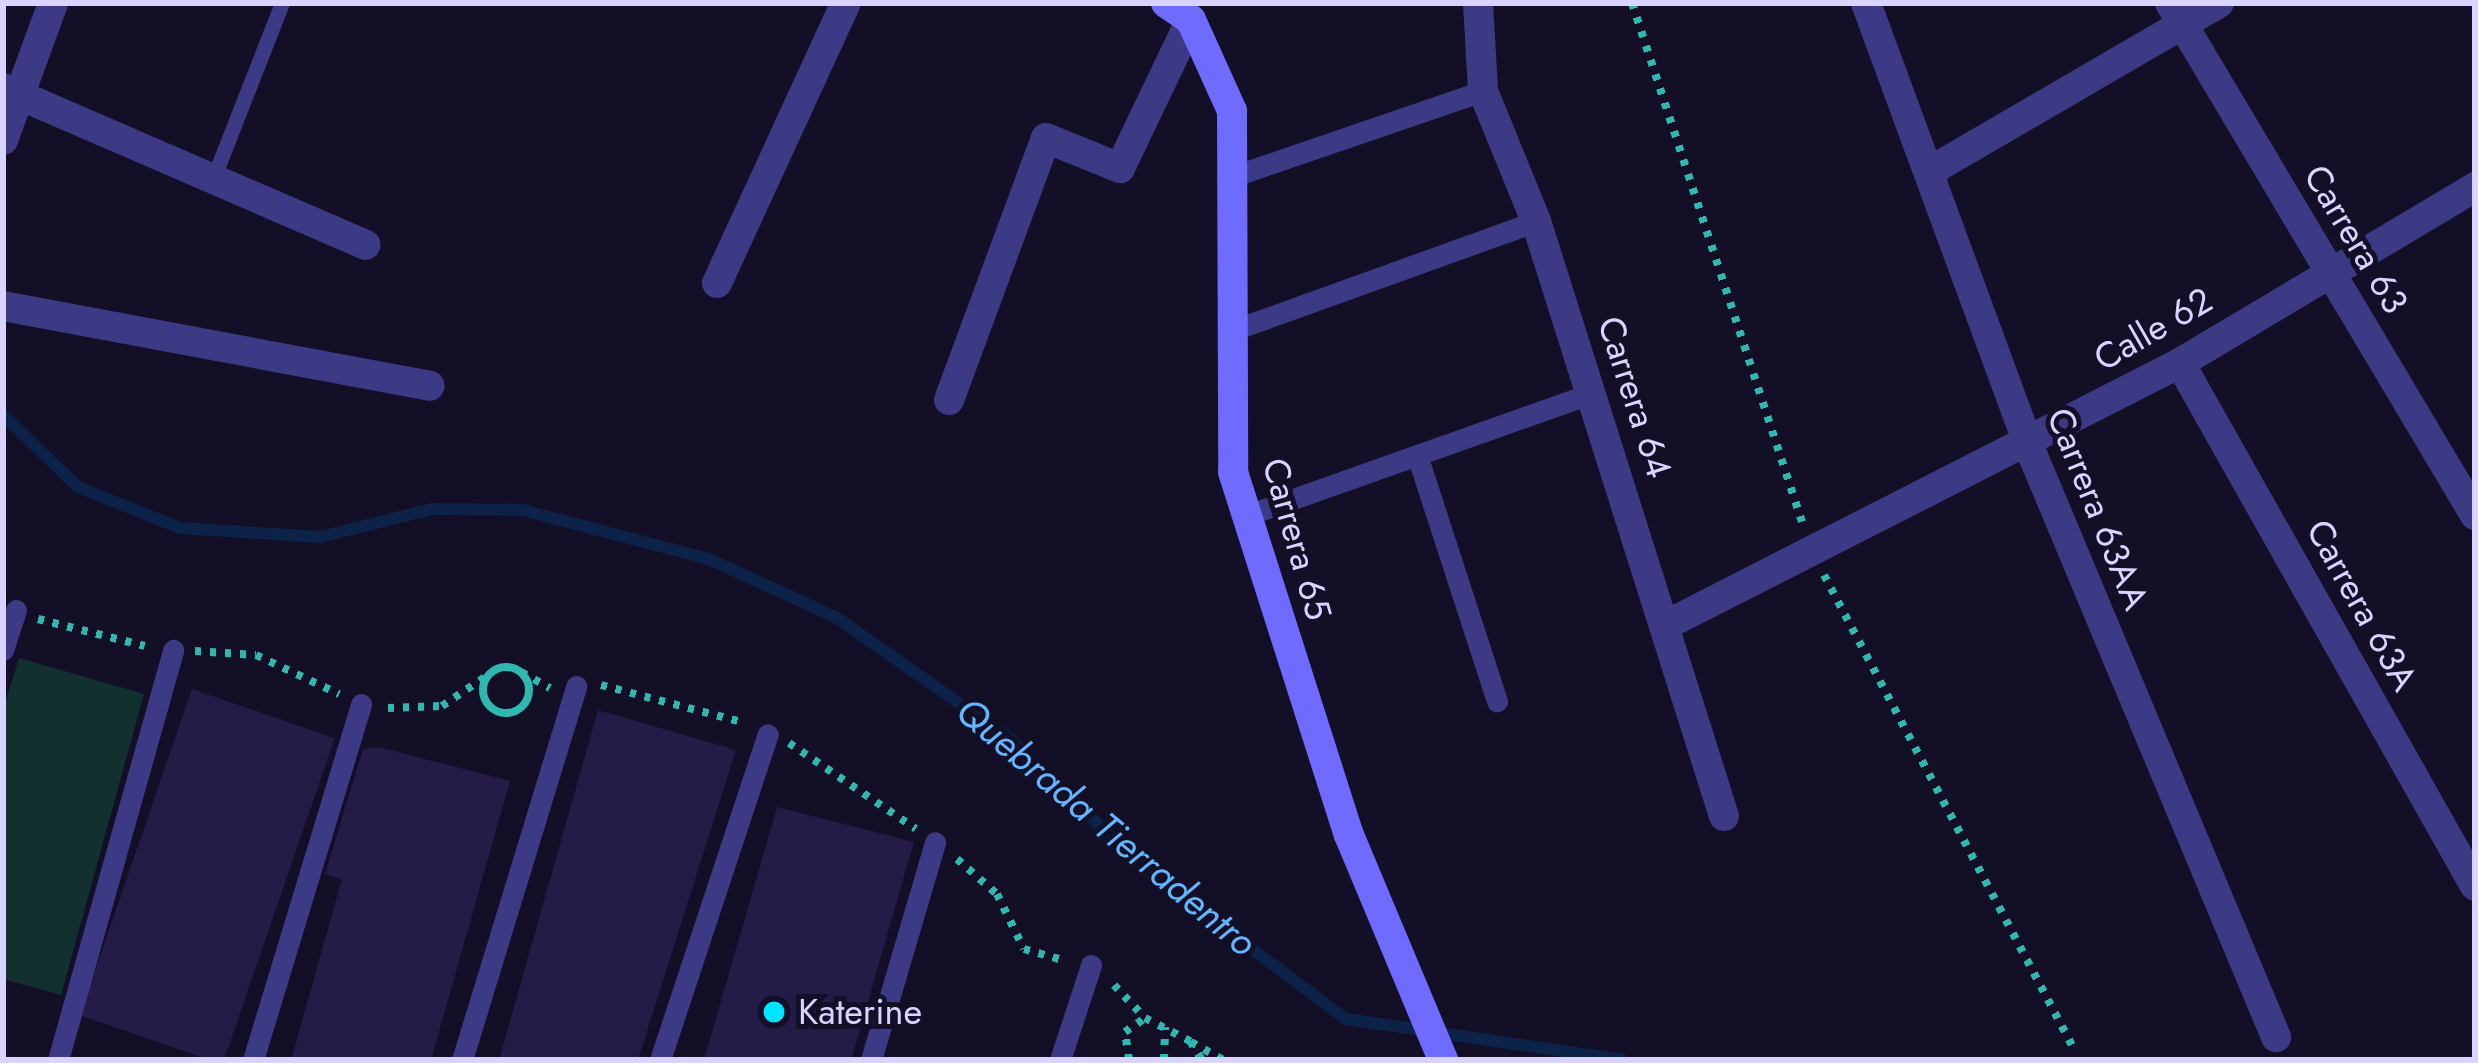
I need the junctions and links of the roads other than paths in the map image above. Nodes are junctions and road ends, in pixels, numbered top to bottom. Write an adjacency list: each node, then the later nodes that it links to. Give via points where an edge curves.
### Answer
1 (52, 3): 10 (street)
2 (282, 3): 14 (lane)
3 (846, 3): 19 (street)
4 (1478, 3): 9 (street, Carrera 64)
5 (1866, 3): 12 (street, Carrera 63AA)
6 (2219, 3): 8 (street)
7 (1178, 11): 13 (main road, Carrera 65, via 1232,111); 25 (street, Carrera 65, via 1120,168 1046,138)
8 (2176, 14): 12 (street); 18 (street, Carrera 63)
9 (1483, 91): 13 (street); 16 (street, Carrera 64)
10 (12, 92): 11 (street); 14 (street)
11 (3, 140)
12 (1932, 170): 26 (street, Carrera 63AA)
13 (1237, 176): 21 (main road, Carrera 65)
14 (213, 178): 17 (street)
15 (2475, 187): 18 (street, Calle 62)
16 (1536, 220): 21 (street); 24 (street, Carrera 64)
17 (365, 244)
18 (2328, 268): 22 (street, Calle 62); 28 (street, Carrera 63)
19 (717, 283)
20 (3, 306): 23 (street)
21 (1231, 331): 29 (main road, Carrera 65, via 1225,392)
22 (2180, 363): 26 (street, Calle 62); 40 (street, Carrera 63A)
23 (430, 386)
24 (1592, 393): 27 (street); 31 (street, Carrera 64)
25 (949, 400)
26 (2028, 444): 31 (street, Calle 62); 42 (street, Carrera 63AA)
27 (1417, 455): 29 (street); 35 (street)
28 (2475, 515)
29 (1245, 516): 49 (main road, Carrera 65, via 1349,835)
30 (16, 610): 32 (street)
31 (1670, 622): 38 (street, Carrera 64)
32 (3, 650)
33 (173, 650): 43 (street)
34 (576, 686): 45 (street)
35 (1497, 701)
36 (361, 704): 44 (street)
37 (768, 734): 46 (street)
38 (1724, 816)
39 (935, 842): 47 (street)
40 (2475, 886)
41 (1091, 965): 48 (street)
42 (2276, 1037)
43 (58, 1060)
44 (253, 1060)
45 (462, 1060)
46 (660, 1060)
47 (871, 1060)
48 (1060, 1060)
49 (1444, 1060)

